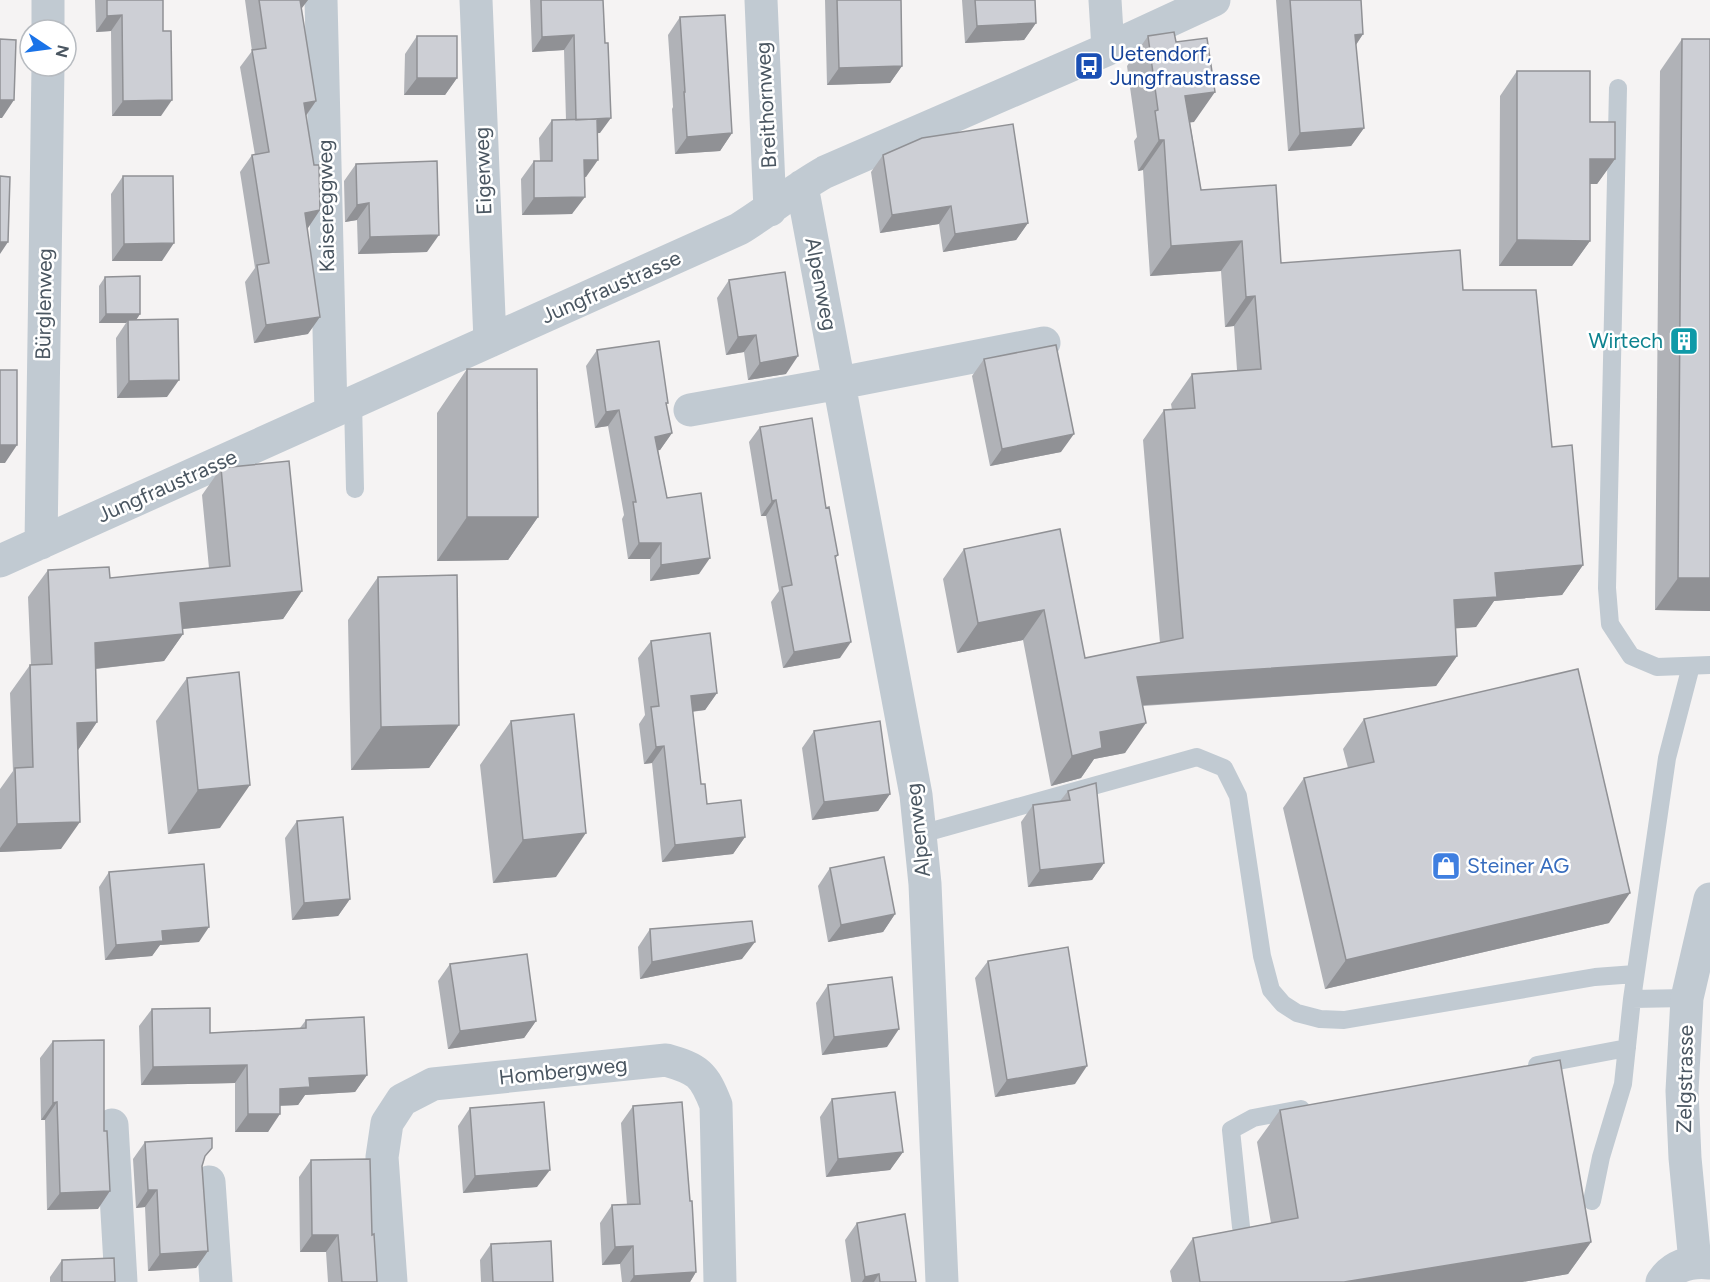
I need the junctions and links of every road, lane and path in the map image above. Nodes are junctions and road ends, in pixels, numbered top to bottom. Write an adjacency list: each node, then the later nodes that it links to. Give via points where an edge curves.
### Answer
1 (48, 0): 7 (street)
2 (321, 0): 16 (street, Kaisereggweg)
3 (476, 0): 13 (street, Eigerweg)
4 (761, 0): 12 (street, Breithornweg)
5 (1105, 0): 8 (street)
6 (1214, 0): 8 (street, Jungfraustrasse)
7 (48, 18)
8 (1108, 50): 11 (street, Jungfraustrasse, via 825,172)
9 (48, 78): 19 (street, Bürglenweg)
10 (1618, 88): 22 (lane, via 1607,576 1610,624 1631,656 1657,667)
11 (802, 186): 12 (street, Jungfraustrasse); 15 (street, Alpenweg)
12 (770, 210): 13 (street, Jungfraustrasse, via 739,229)
13 (490, 342): 16 (street, Jungfraustrasse)
14 (1044, 343): 15 (street)
15 (840, 383): 17 (street); 23 (street, Alpenweg)
16 (342, 407): 18 (lane); 19 (street, Jungfraustrasse)
17 (690, 410)
18 (355, 489)
19 (41, 543): 20 (street, Jungfraustrasse)
20 (0, 561)
21 (1710, 665): 22 (lane)
22 (1691, 666): 25 (lane, via 1667,759)
23 (921, 834): 25 (lane, via 1197,757 1224,768 1238,796 1262,956 1271,990 1297,1013 1344,1020 1595,977); 40 (street, Alpenweg)
24 (1710, 899): 26 (street, Zelgstrasse)
25 (1635, 974): 27 (lane)
26 (1687, 998): 27 (lane); 35 (street, Zelgstrasse, via 1683,1102 1688,1205)
27 (1632, 999): 28 (lane)
28 (1627, 1048): 29 (lane); 33 (lane, via 1623,1083)
29 (1522, 1067)
30 (1323, 1104): 34 (lane, via 1253,1118 1231,1131)
31 (112, 1125): 36 (street)
32 (209, 1182): 37 (street)
33 (1592, 1201)
34 (1241, 1227)
35 (1702, 1262): 41 (street, via 1677,1267)
36 (121, 1282)
37 (216, 1282)
38 (391, 1282): 39 (street, Hombergweg, via 382,1157 387,1123 402,1100 433,1084 666,1060 690,1067 708,1083 716,1105)
39 (720, 1282)
40 (942, 1282)
41 (1662, 1282)

